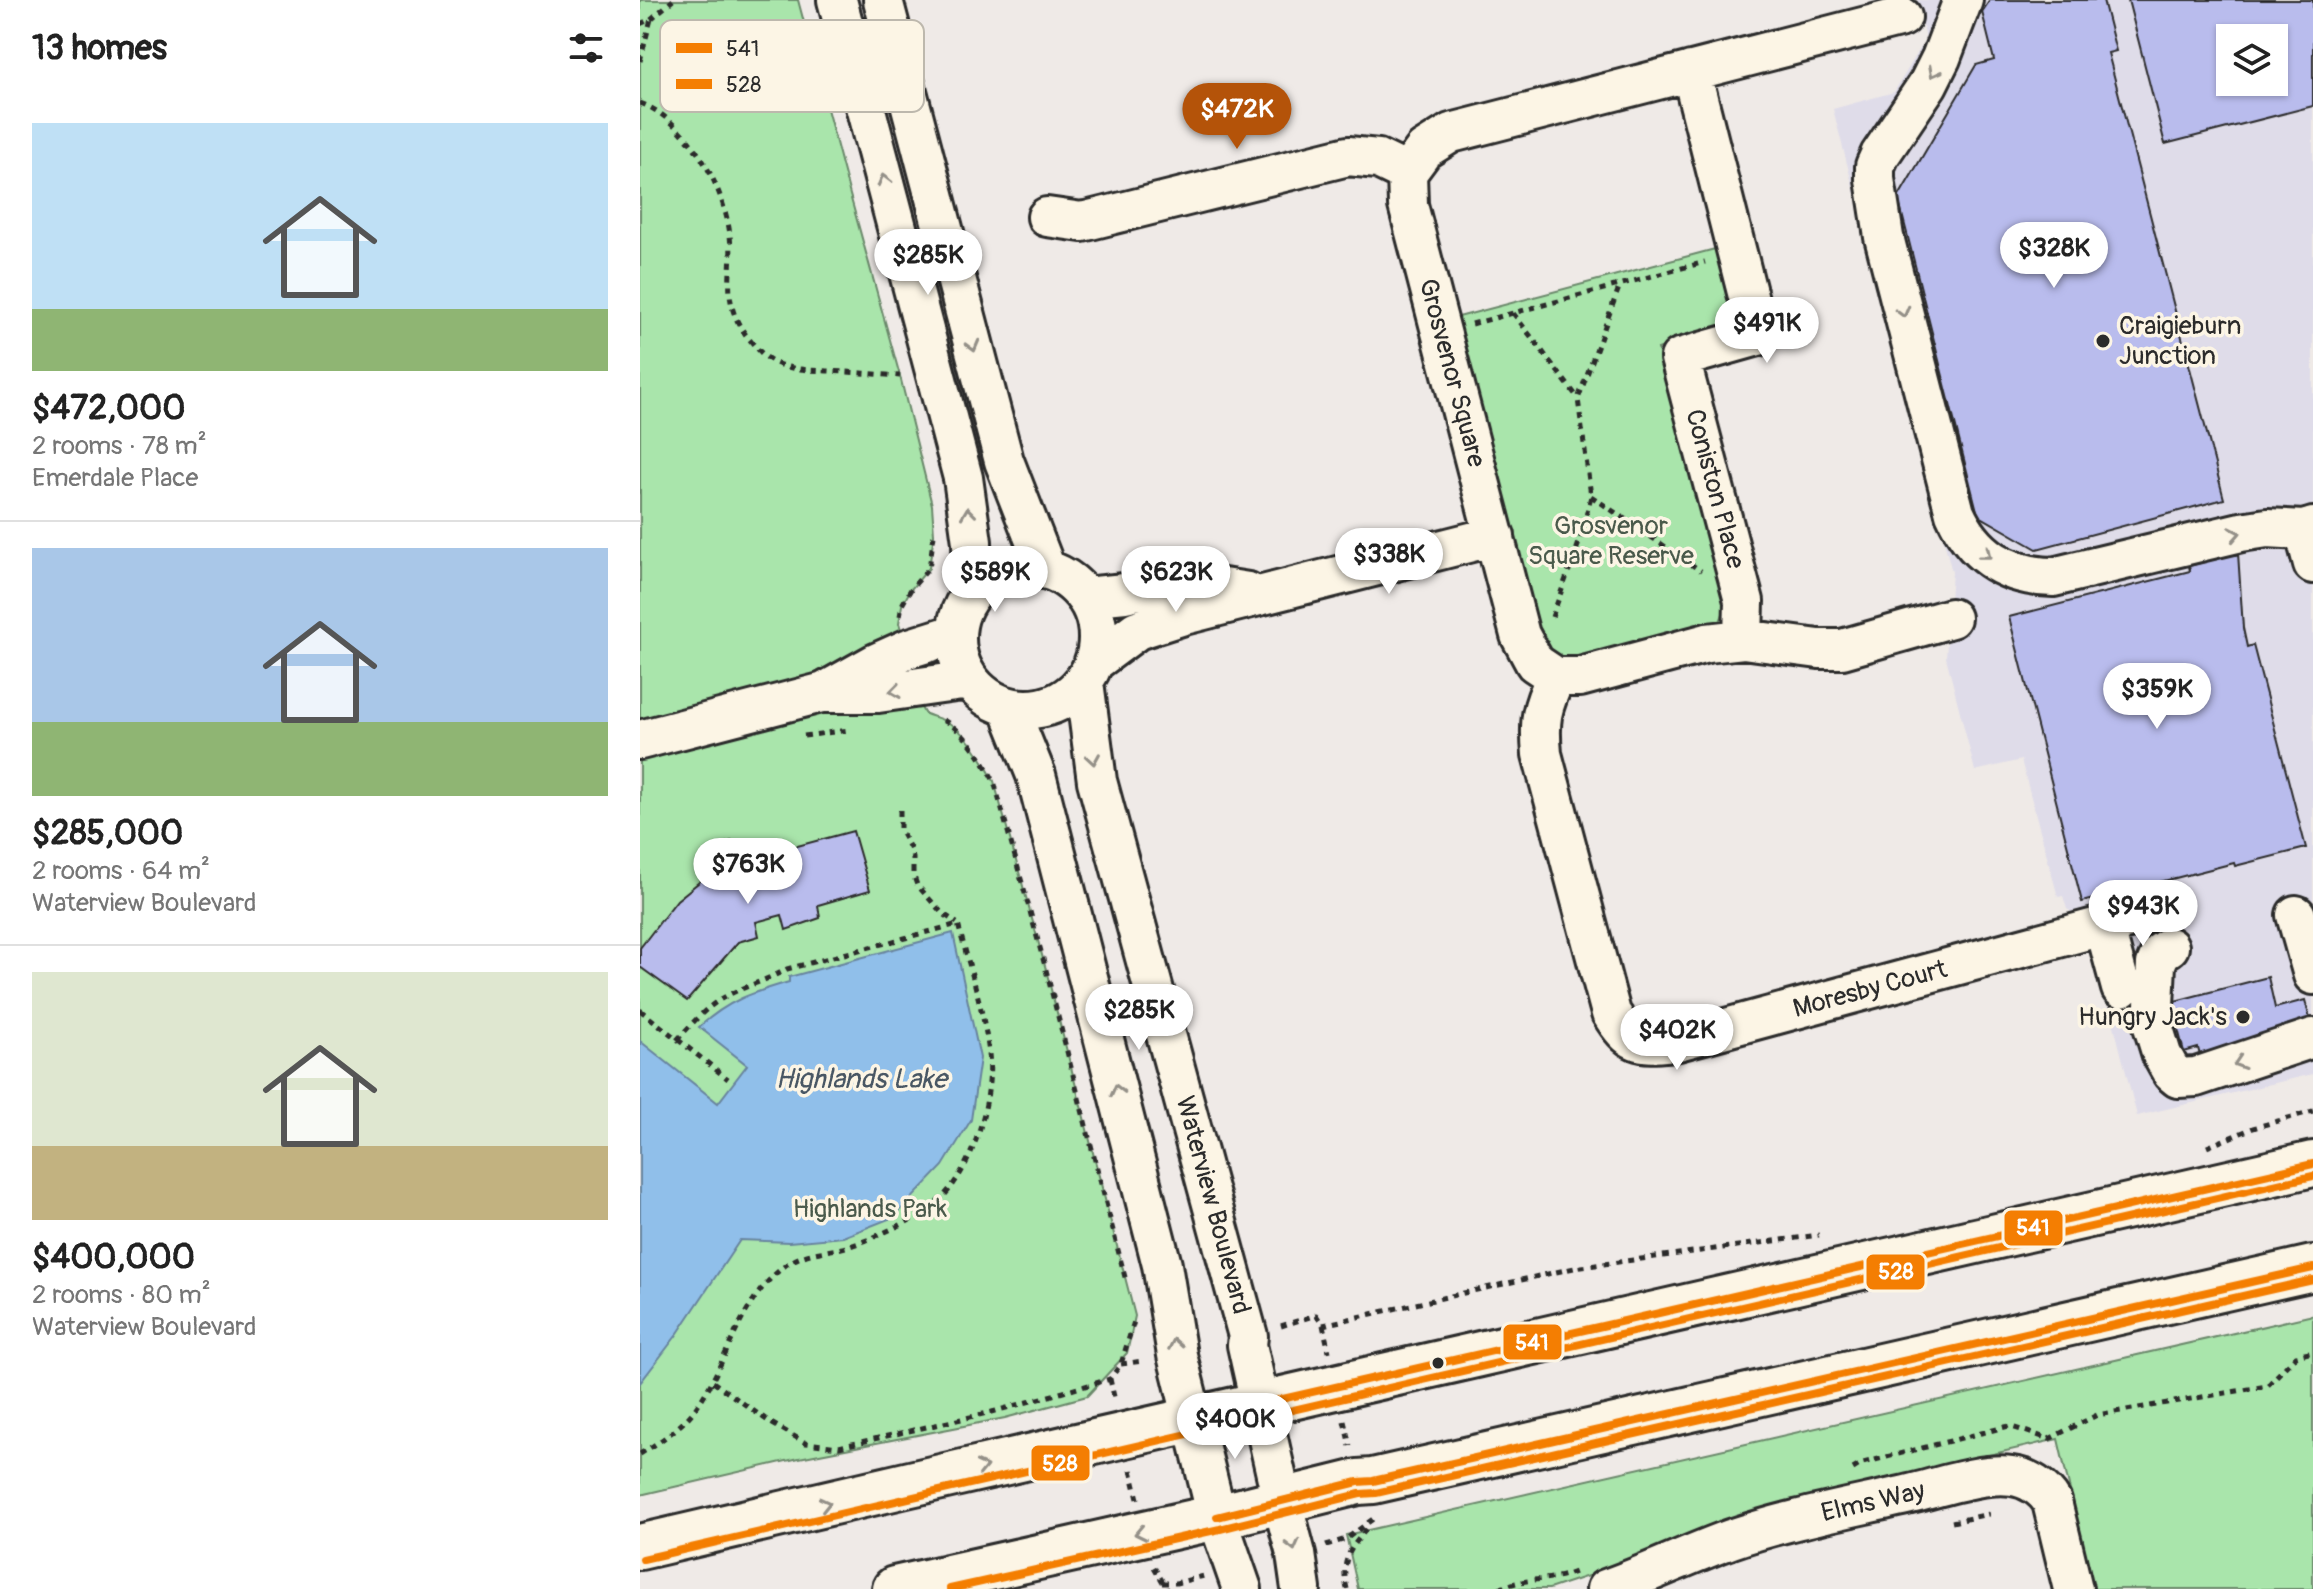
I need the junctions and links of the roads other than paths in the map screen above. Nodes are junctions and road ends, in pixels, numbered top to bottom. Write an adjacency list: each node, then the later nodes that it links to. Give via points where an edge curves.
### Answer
1 (837, 0): 5 (street, one-way to 1)
2 (883, 0): 6 (street, one-way to 6)
3 (1963, 0): 13 (street, one-way to 13, via 1928,84 1875,166 1884,237 1963,531 2012,571 2053,577 2241,532 2280,527)
4 (1902, 17): 7 (street)
5 (842, 20)
6 (888, 20)
7 (1691, 71): 10 (street, via 1451,133 1424,150); 20 (street, Coniston Place, via 1758,336 1680,358 1744,601)
8 (867, 112): 15 (street, one-way to 8, via 963,478)
9 (912, 112): 14 (street, one-way to 14, via 1004,461)
10 (1407, 173): 11 (street, via 1378,159 1348,156 1082,222); 12 (street, Grosvenor Square, via 1408,205)
11 (1047, 217)
12 (1495, 536): 16 (street); 21 (street, Grosvenor Square, via 1520,635)
13 (2310, 540)
14 (1046, 569): 15 (street, via 1006,570); 17 (street)
15 (973, 591): 19 (street)
16 (1268, 595): 17 (street, via 1179,581); 22 (street, via 1137,630)
17 (1085, 597): 22 (street, via 1099,640)
18 (1951, 618): 20 (street, via 1842,649)
19 (955, 634): 23 (street, via 958,658); 24 (street, via 907,649)
20 (1743, 639): 21 (street, via 1707,643 1580,677)
21 (1546, 670): 29 (street, Moresby Court, via 1542,754 1611,1013 1624,1033 1643,1043 1678,1041)
22 (1089, 672): 25 (street, via 1069,696 1050,706); 36 (street, Waterview Boulevard, one-way to 36, via 1097,781)
23 (969, 680): 24 (street, one-way to 24, via 878,693); 25 (street, via 986,698)
24 (821, 693): 26 (street)
25 (1009, 708): 37 (street, one-way to 25, via 1162,1265 1044,805)
26 (640, 740)
27 (2143, 915): 29 (street, Moresby Court)
28 (2296, 915): 31 (street)
29 (2104, 925): 32 (street)
30 (2169, 947): 33 (street, one-way to 30, via 2178,1078 2162,1055 2153,1026 2158,957)
31 (2313, 975)
32 (2121, 988)
33 (2307, 1043)
34 (2313, 1164): 36 (main road)
35 (2313, 1268): 38 (main road)
36 (1262, 1404): 37 (main road); 38 (street, Waterview Boulevard)
37 (1194, 1419): 39 (street); 40 (main road, one-way to 37)
38 (1282, 1501): 39 (main road); 43 (street, Waterview Boulevard, one-way to 43)
39 (1217, 1517): 41 (main road, one-way to 41); 42 (street)
40 (640, 1547)
41 (895, 1589)
42 (1242, 1589)
43 (1301, 1589)
44 (1606, 1589): 45 (street, Elms Way, via 1757,1532 1942,1486 2013,1476 2048,1494)
45 (2073, 1589)

